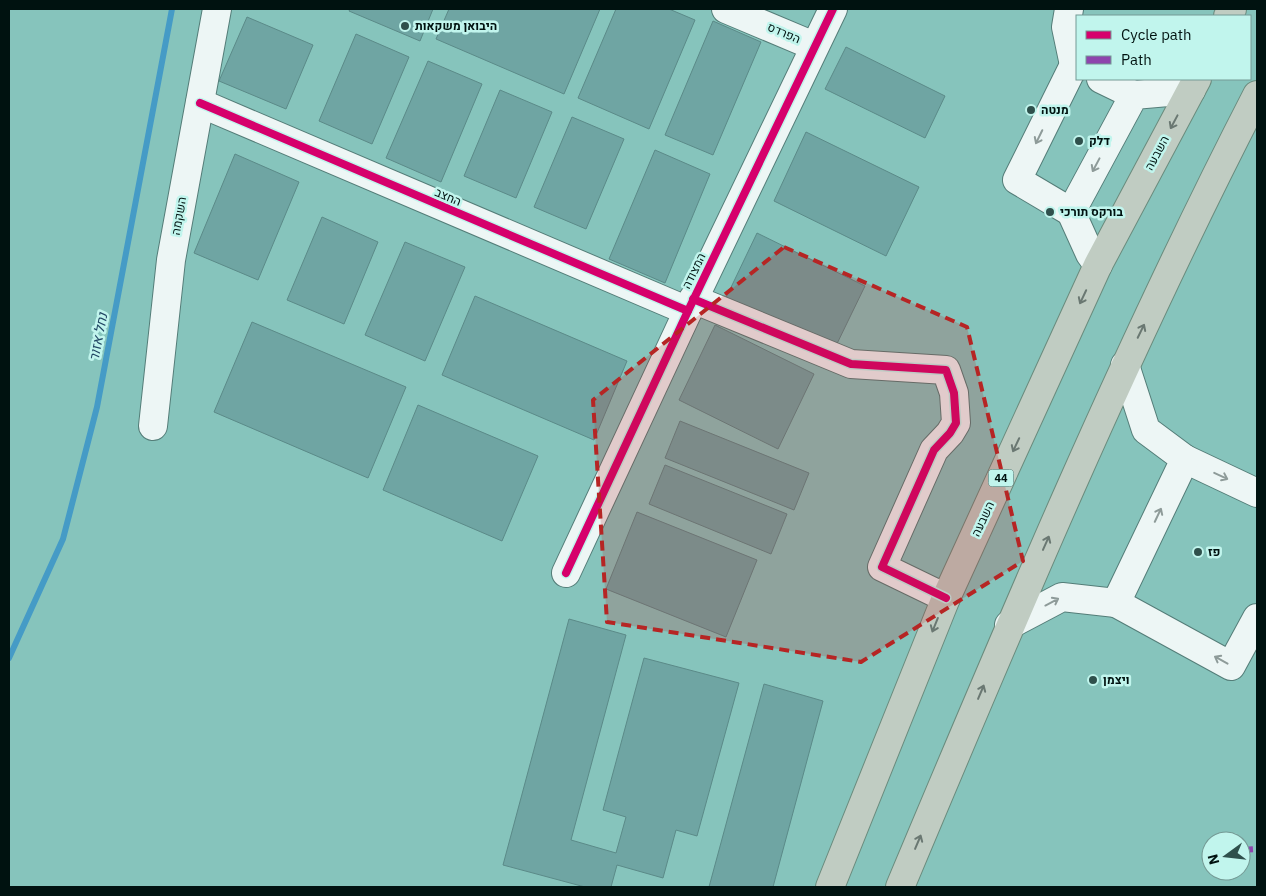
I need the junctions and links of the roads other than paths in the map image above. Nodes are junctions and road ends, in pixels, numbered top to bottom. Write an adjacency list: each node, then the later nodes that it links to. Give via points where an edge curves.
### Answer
1 (217, 9): 11 (street, השקמה)
2 (726, 9): 5 (street, הפרדס)
3 (834, 9): 5 (street, המצודה)
4 (1070, 9): 6 (street, via 1066,28)
5 (814, 46): 14 (street, המצודה)
6 (1075, 66): 12 (street, one-way to 12, via 1018,180)
7 (1103, 80): 9 (street)
8 (1194, 84): 9 (street); 13 (highway, השבעה / 44, one-way to 13)
9 (1134, 95): 12 (street, one-way to 12)
10 (1257, 95): 15 (highway, one-way to 10)
11 (200, 103): 14 (street, החצב); 16 (street, השקמה, via 171,260)
12 (1071, 212): 13 (street)
13 (1098, 266): 20 (highway, השבעה / 44, one-way to 20)
14 (691, 305): 19 (street, המצודה); 20 (street, החצב, via 850,364 946,370 954,393 956,423 934,450 882,567)
15 (1125, 365): 17 (street, via 1146,430); 23 (highway, one-way to 15)
16 (153, 426)
17 (1185, 459): 18 (street, one-way to 18); 21 (street, one-way to 17)
18 (1257, 493)
19 (566, 573)
20 (946, 598): 24 (highway, השבעה / 44, one-way to 24)
21 (1116, 603): 22 (street, one-way to 21, via 1231,666); 23 (street, one-way to 21, via 1062,597)
22 (1257, 618)
23 (1009, 625): 25 (highway, one-way to 23)
24 (830, 887)
25 (900, 887)

